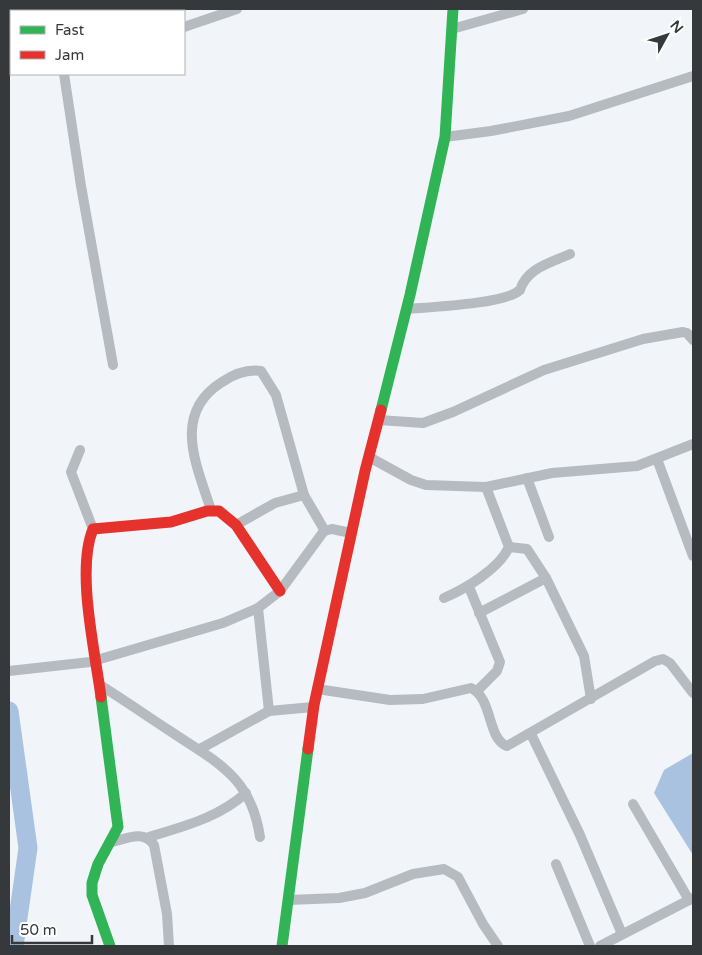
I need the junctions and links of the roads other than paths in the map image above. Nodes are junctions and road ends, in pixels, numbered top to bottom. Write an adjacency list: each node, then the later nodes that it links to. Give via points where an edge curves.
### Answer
1 (237, 9): 4 (street)
2 (453, 9): 5 (main road)
3 (523, 9): 5 (street)
4 (185, 27)
5 (452, 29): 8 (main road)
6 (64, 75): 12 (street)
7 (693, 76): 8 (street, via 569,116)
8 (445, 137): 10 (main road)
9 (570, 254): 10 (street, via 531,272 520,290 507,297)
10 (407, 308): 13 (main road)
11 (693, 340): 13 (street, via 683,332 643,339 544,370 422,423)
12 (113, 364)
13 (379, 420): 16 (main road)
14 (693, 444): 17 (street)
15 (80, 450): 23 (street, via 71,472)
16 (369, 457): 19 (street, via 426,485); 25 (main road)
17 (657, 459): 18 (street, via 618,469 552,473); 28 (street)
18 (527, 478): 19 (street); 26 (street)
19 (486, 487): 27 (street)
20 (304, 495): 21 (street, via 276,395 261,371 239,372 215,386 192,419 192,443); 22 (street, via 275,503); 24 (street)
21 (212, 510): 22 (main road, via 229,516); 23 (main road, via 181,520)
22 (236, 525): 31 (main road)
23 (93, 529): 35 (main road, via 87,543 86,581)
24 (325, 531): 25 (street, via 332,529); 31 (street)
25 (351, 533): 38 (main road)
26 (549, 537)
27 (509, 547): 29 (street, via 527,549); 30 (street)
28 (693, 556)
29 (546, 578): 34 (street); 41 (street, via 584,656)
30 (469, 587): 32 (street); 34 (street)
31 (280, 591): 33 (street)
32 (444, 598)
33 (258, 608): 35 (street, via 223,624); 43 (street)
34 (480, 613): 39 (street, via 501,667)
35 (93, 661): 36 (street); 37 (main road)
36 (9, 671)
37 (100, 685): 45 (street); 50 (main road, via 118,827)
38 (317, 689): 39 (street, via 390,700 423,699 471,688); 42 (main road)
39 (477, 691): 44 (street, via 502,744 512,744)
40 (693, 693): 41 (street, via 670,663 663,659)
41 (591, 699): 44 (street)
42 (314, 707): 43 (street); 53 (main road)
43 (269, 711): 45 (street)
44 (531, 734): 54 (street, via 580,835)
45 (200, 749): 46 (street, via 224,766)
46 (246, 793): 48 (street, via 212,817); 49 (street, via 257,818)
47 (633, 804): 52 (street)
48 (149, 837): 50 (street, via 140,835); 56 (street, via 156,853)
49 (260, 837)
50 (112, 842): 55 (main road, via 98,864 92,883 92,895)
51 (556, 864): 59 (street)
52 (691, 899): 54 (street)
53 (288, 900): 57 (main road); 58 (street, via 339,898 365,893 413,874 444,869 458,877)
54 (622, 934): 60 (street)
55 (110, 946)
56 (169, 946)
57 (282, 946)
58 (498, 946)
59 (590, 946)
60 (600, 946)

